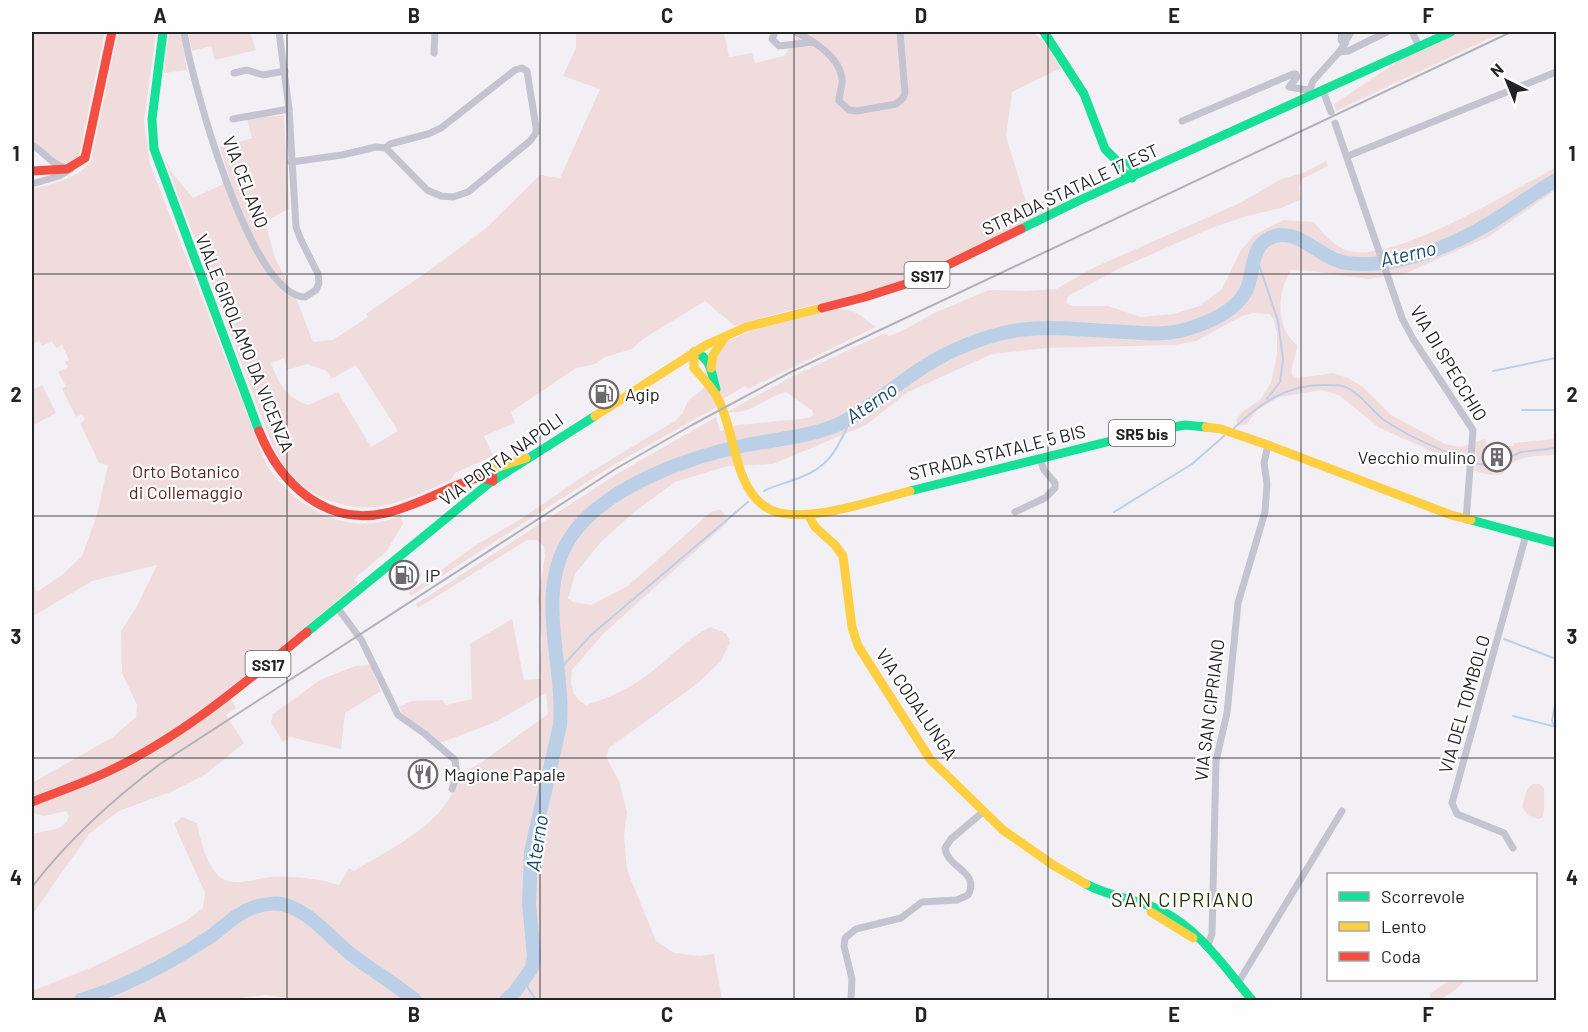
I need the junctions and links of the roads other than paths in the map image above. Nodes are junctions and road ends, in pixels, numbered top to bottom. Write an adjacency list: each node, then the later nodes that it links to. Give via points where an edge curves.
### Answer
1 (112, 32): 37 (main road, via 87,155)
2 (163, 32): 52 (main road, VIALE GIROLAMO DA VICENZA, via 152,111 154,149 273,461 288,482 334,510 362,515 394,510)
3 (184, 32): 34 (street, VIA CELANO, via 192,73 234,204 274,274 291,292 305,297 316,290 319,280 296,227)
4 (279, 32): 20 (street, VIA CELANO)
5 (435, 32): 19 (street)
6 (776, 32): 15 (street, via 772,39 779,46)
7 (796, 32): 15 (street)
8 (900, 32): 15 (street, via 903,98 896,104 857,111 849,110 839,101 840,72)
9 (1044, 32): 32 (main road, via 1084,94 1104,149)
10 (1342, 32): 16 (street)
11 (1351, 32): 16 (street)
12 (1388, 32): 18 (street)
13 (1412, 32): 17 (street)
14 (1451, 32): 17 (main road, STRADA STATALE 17 EST / SS17)
15 (815, 42)
16 (1345, 44): 18 (street)
17 (1419, 46): 23 (main road, STRADA STATALE 17 EST / SS17)
18 (1339, 52): 24 (street, via 1320,71)
19 (434, 53)
20 (285, 71): 22 (street, via 263,75 247,70); 25 (street, VIA CELANO)
21 (1557, 72): 33 (street)
22 (234, 73)
23 (1323, 91): 24 (main road, STRADA STATALE 17 EST / SS17); 26 (street)
24 (1308, 94): 28 (street, via 1289,87 1297,78 1294,74); 38 (main road, STRADA STATALE 17 EST / SS17)
25 (289, 109): 27 (street); 34 (street, VIA CELANO)
26 (1331, 111)
27 (233, 119)
28 (1182, 121)
29 (1335, 123): 33 (street, VIA DI SPECCHIO)
30 (32, 145): 37 (street, via 56,165)
31 (386, 148): 31 (street, via 441,128 517,68 528,73 534,135 468,192 448,197 431,192); 34 (street)
32 (1111, 155): 35 (main road); 36 (main road)
33 (1348, 156): 57 (street, VIA DI SPECCHIO, via 1385,273 1410,335 1473,430)
34 (291, 162)
35 (1129, 162): 38 (main road); 40 (main road, via 1134,170)
36 (1119, 166): 40 (main road); 42 (main road, via 1120,176)
37 (72, 168): 39 (main road); 41 (street)
38 (1153, 168): 40 (main road, STRADA STATALE 17 EST / SS17)
39 (32, 171)
40 (1132, 178): 42 (main road, STRADA STATALE 17 EST / SS17)
41 (32, 184)
42 (1114, 185): 43 (main road, STRADA STATALE 17 EST / SS17, via 915,281)
43 (727, 334): 44 (main road, STRADA STATALE 17 EST / SS17); 45 (main road, via 713,355)
44 (694, 352): 45 (main road, via 707,358); 46 (main road, VIA PORTA NAPOLI / SS17); 47 (main road, STRADA STATALE 5 BIS / SR5 bis, via 693,365)
45 (711, 368): 48 (main road, STRADA STATALE 5 BIS / SR5 bis)
46 (665, 371): 47 (main road, via 684,369); 50 (main road, VIA PORTA NAPOLI / SS17)
47 (699, 374): 48 (main road, STRADA STATALE 5 BIS / SR5 bis, via 717,396)
48 (730, 432): 56 (main road, STRADA STATALE 5 BIS / SR5 bis, via 740,471 752,495 764,506 789,516)
49 (1268, 445): 51 (main road, STRADA STATALE 5 BIS / SR5 bis, via 1221,429 1185,425); 57 (main road, STRADA STATALE 5 BIS / SR5 bis); 66 (street, VIA SAN CIPRIANO, via 1264,463 1265,512 1238,603 1228,707 1216,761 1212,934)
50 (526, 458): 52 (main road, VIALE GIROLAMO DA VICENZA); 53 (main road, VIA PORTA NAPOLI / SS17)
51 (1040, 459): 55 (street, via 1055,488 1045,498); 56 (main road, STRADA STATALE 5 BIS / SR5 bis)
52 (482, 475): 53 (main road, via 491,472); 54 (main road)
53 (493, 480): 54 (main road, VIA PORTA NAPOLI / SS17)
54 (481, 489): 60 (main road, VIA PORTA NAPOLI / SS17)
55 (1015, 512)
56 (809, 516): 64 (main road, VIA CODALUNGA, via 843,556 852,627 862,654 930,759)
57 (1466, 520): 58 (main road, STRADA STATALE 5 BIS / SR5 bis)
58 (1526, 535): 59 (main road, STRADA STATALE 5 BIS / SR5 bis); 65 (street, VIA DEL TOMBOLO, via 1452,803 1457,814 1504,833)
59 (1557, 543)
60 (337, 607): 61 (street, via 362,641 398,715 455,760 457,774); 62 (main road, VIA PORTA NAPOLI / SS17, via 231,694 163,741 110,771)
61 (452, 789)
62 (32, 802)
63 (1342, 811): 67 (street)
64 (983, 812): 66 (main road, VIA CODALUNGA, via 1014,839 1067,873 1146,909); 68 (street, via 945,848 948,858 969,877 968,895 957,900 922,902 902,918 856,929 845,938 852,979)
65 (1512, 848)
66 (1207, 947): 67 (main road, VIA CODALUNGA)
67 (1238, 983): 69 (main road, VIA CODALUNGA)
68 (851, 1000)
69 (1252, 1000)

